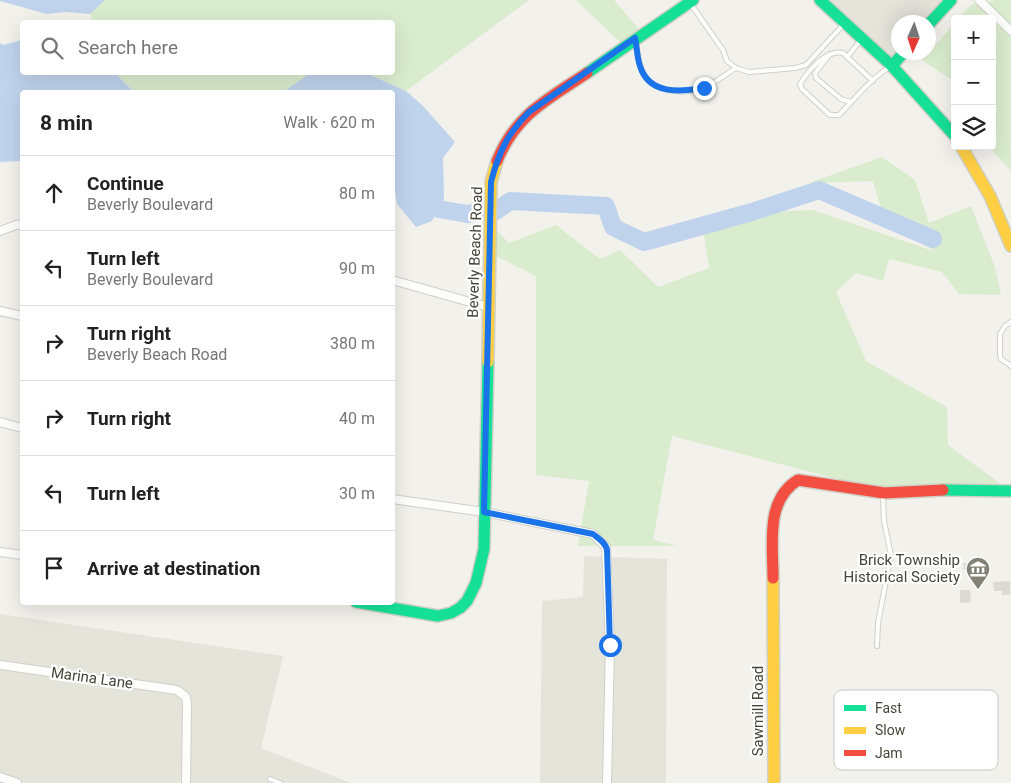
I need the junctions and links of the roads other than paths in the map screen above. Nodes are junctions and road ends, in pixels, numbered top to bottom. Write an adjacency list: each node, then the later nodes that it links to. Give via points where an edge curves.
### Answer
1 (820, 0): 6 (street)
2 (950, 0): 5 (street)
3 (979, 0): 7 (street)
4 (692, 1): 8 (street, Beverly Beach Road); 14 (lane, via 727,60)
5 (936, 16)
6 (846, 22): 9 (street); 14 (lane, via 806,65 762,72)
7 (1011, 31)
8 (635, 38): 14 (lane, via 640,67 647,80 660,89 681,92 704,88); 23 (street, Beverly Beach Road, via 529,112 507,139 491,182)
9 (863, 38): 11 (lane); 13 (street)
10 (830, 54): 11 (lane, via 839,52); 16 (lane, via 815,73 816,78 841,99); 16 (lane, via 824,56 802,82 802,89 833,116 839,115)
11 (847, 57): 15 (lane)
12 (897, 60): 13 (street)
13 (892, 66): 15 (lane); 17 (street)
14 (736, 68)
15 (873, 81): 16 (lane)
16 (852, 102)
17 (951, 131)
18 (963, 150): 21 (street, via 990,196)
19 (20, 224): 20 (street)
20 (0, 231)
21 (1011, 246)
22 (395, 282): 23 (street)
23 (488, 307): 33 (street, Beverly Beach Road)
24 (0, 311): 25 (street)
25 (20, 316)
26 (1011, 322): 27 (lane, via 1000,334 1000,355)
27 (1011, 366)
28 (0, 422): 29 (street)
29 (20, 427)
30 (1011, 491): 31 (street)
31 (884, 493): 37 (lane, via 884,520 891,555 878,623); 45 (street, Sawmill Road, via 798,480 779,497 773,527)
32 (395, 499): 33 (street)
33 (484, 512): 36 (street, Beverly Beach Road, via 484,549 475,588 462,608 438,616); 44 (street, via 593,534 606,546 610,645)
34 (0, 552): 35 (street)
35 (20, 555)
36 (374, 605)
37 (877, 646)
38 (0, 665): 42 (street, Marina Lane, via 178,690 187,705)
39 (0, 778): 41 (street)
40 (270, 779): 43 (lane)
41 (17, 783)
42 (186, 783)
43 (280, 783)
44 (607, 783)
45 (774, 783)

